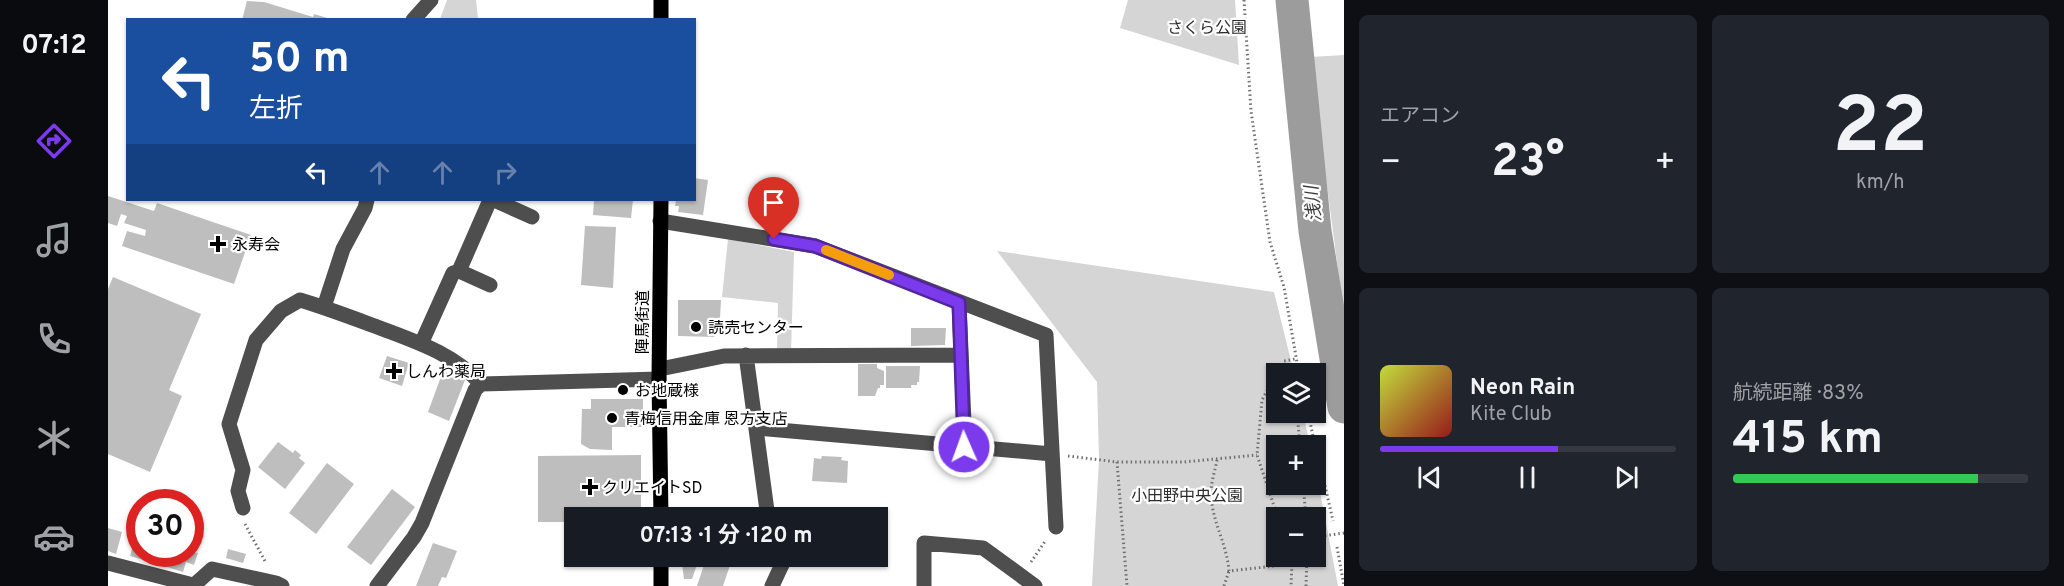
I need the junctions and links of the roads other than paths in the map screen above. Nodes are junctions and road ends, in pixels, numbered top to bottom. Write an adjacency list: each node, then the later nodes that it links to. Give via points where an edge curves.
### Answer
1 (431, 0): 3 (street)
2 (661, 0): 4 (main road)
3 (415, 18)
4 (661, 18)
5 (367, 201): 14 (street, via 343,249)
6 (492, 201): 11 (street)
7 (494, 201): 9 (street)
8 (661, 201): 10 (main road, 陣馬街道)
9 (532, 217)
10 (660, 221): 13 (street, via 815,246); 18 (main road, 陣馬街道)
11 (459, 271): 12 (street); 15 (street, via 453,273)
12 (490, 285)
13 (959, 303): 17 (street); 22 (street, via 1046,335)
14 (324, 307): 15 (street); 25 (street, via 300,300 281,311 256,340 229,424 243,471 238,491)
15 (421, 344): 19 (street, via 443,353)
16 (747, 355): 17 (street); 18 (street, via 723,356); 20 (street)
17 (961, 355): 21 (street)
18 (659, 374): 19 (street); 23 (main road, 陣馬街道)
19 (481, 384): 32 (street, via 475,390 422,523)
20 (756, 428): 21 (street); 24 (street)
21 (964, 447): 22 (street)
22 (1052, 454): 26 (street)
23 (661, 507)
24 (767, 507)
25 (243, 508)
26 (1056, 527)
27 (108, 563): 30 (street)
28 (661, 567): 33 (main road)
29 (781, 567): 34 (street)
30 (193, 586): 31 (street, via 212,569)
31 (282, 586)
32 (377, 586)
33 (661, 586)
34 (772, 586)
35 (924, 586): 36 (street, via 924,543 983,548)
36 (1035, 586)

